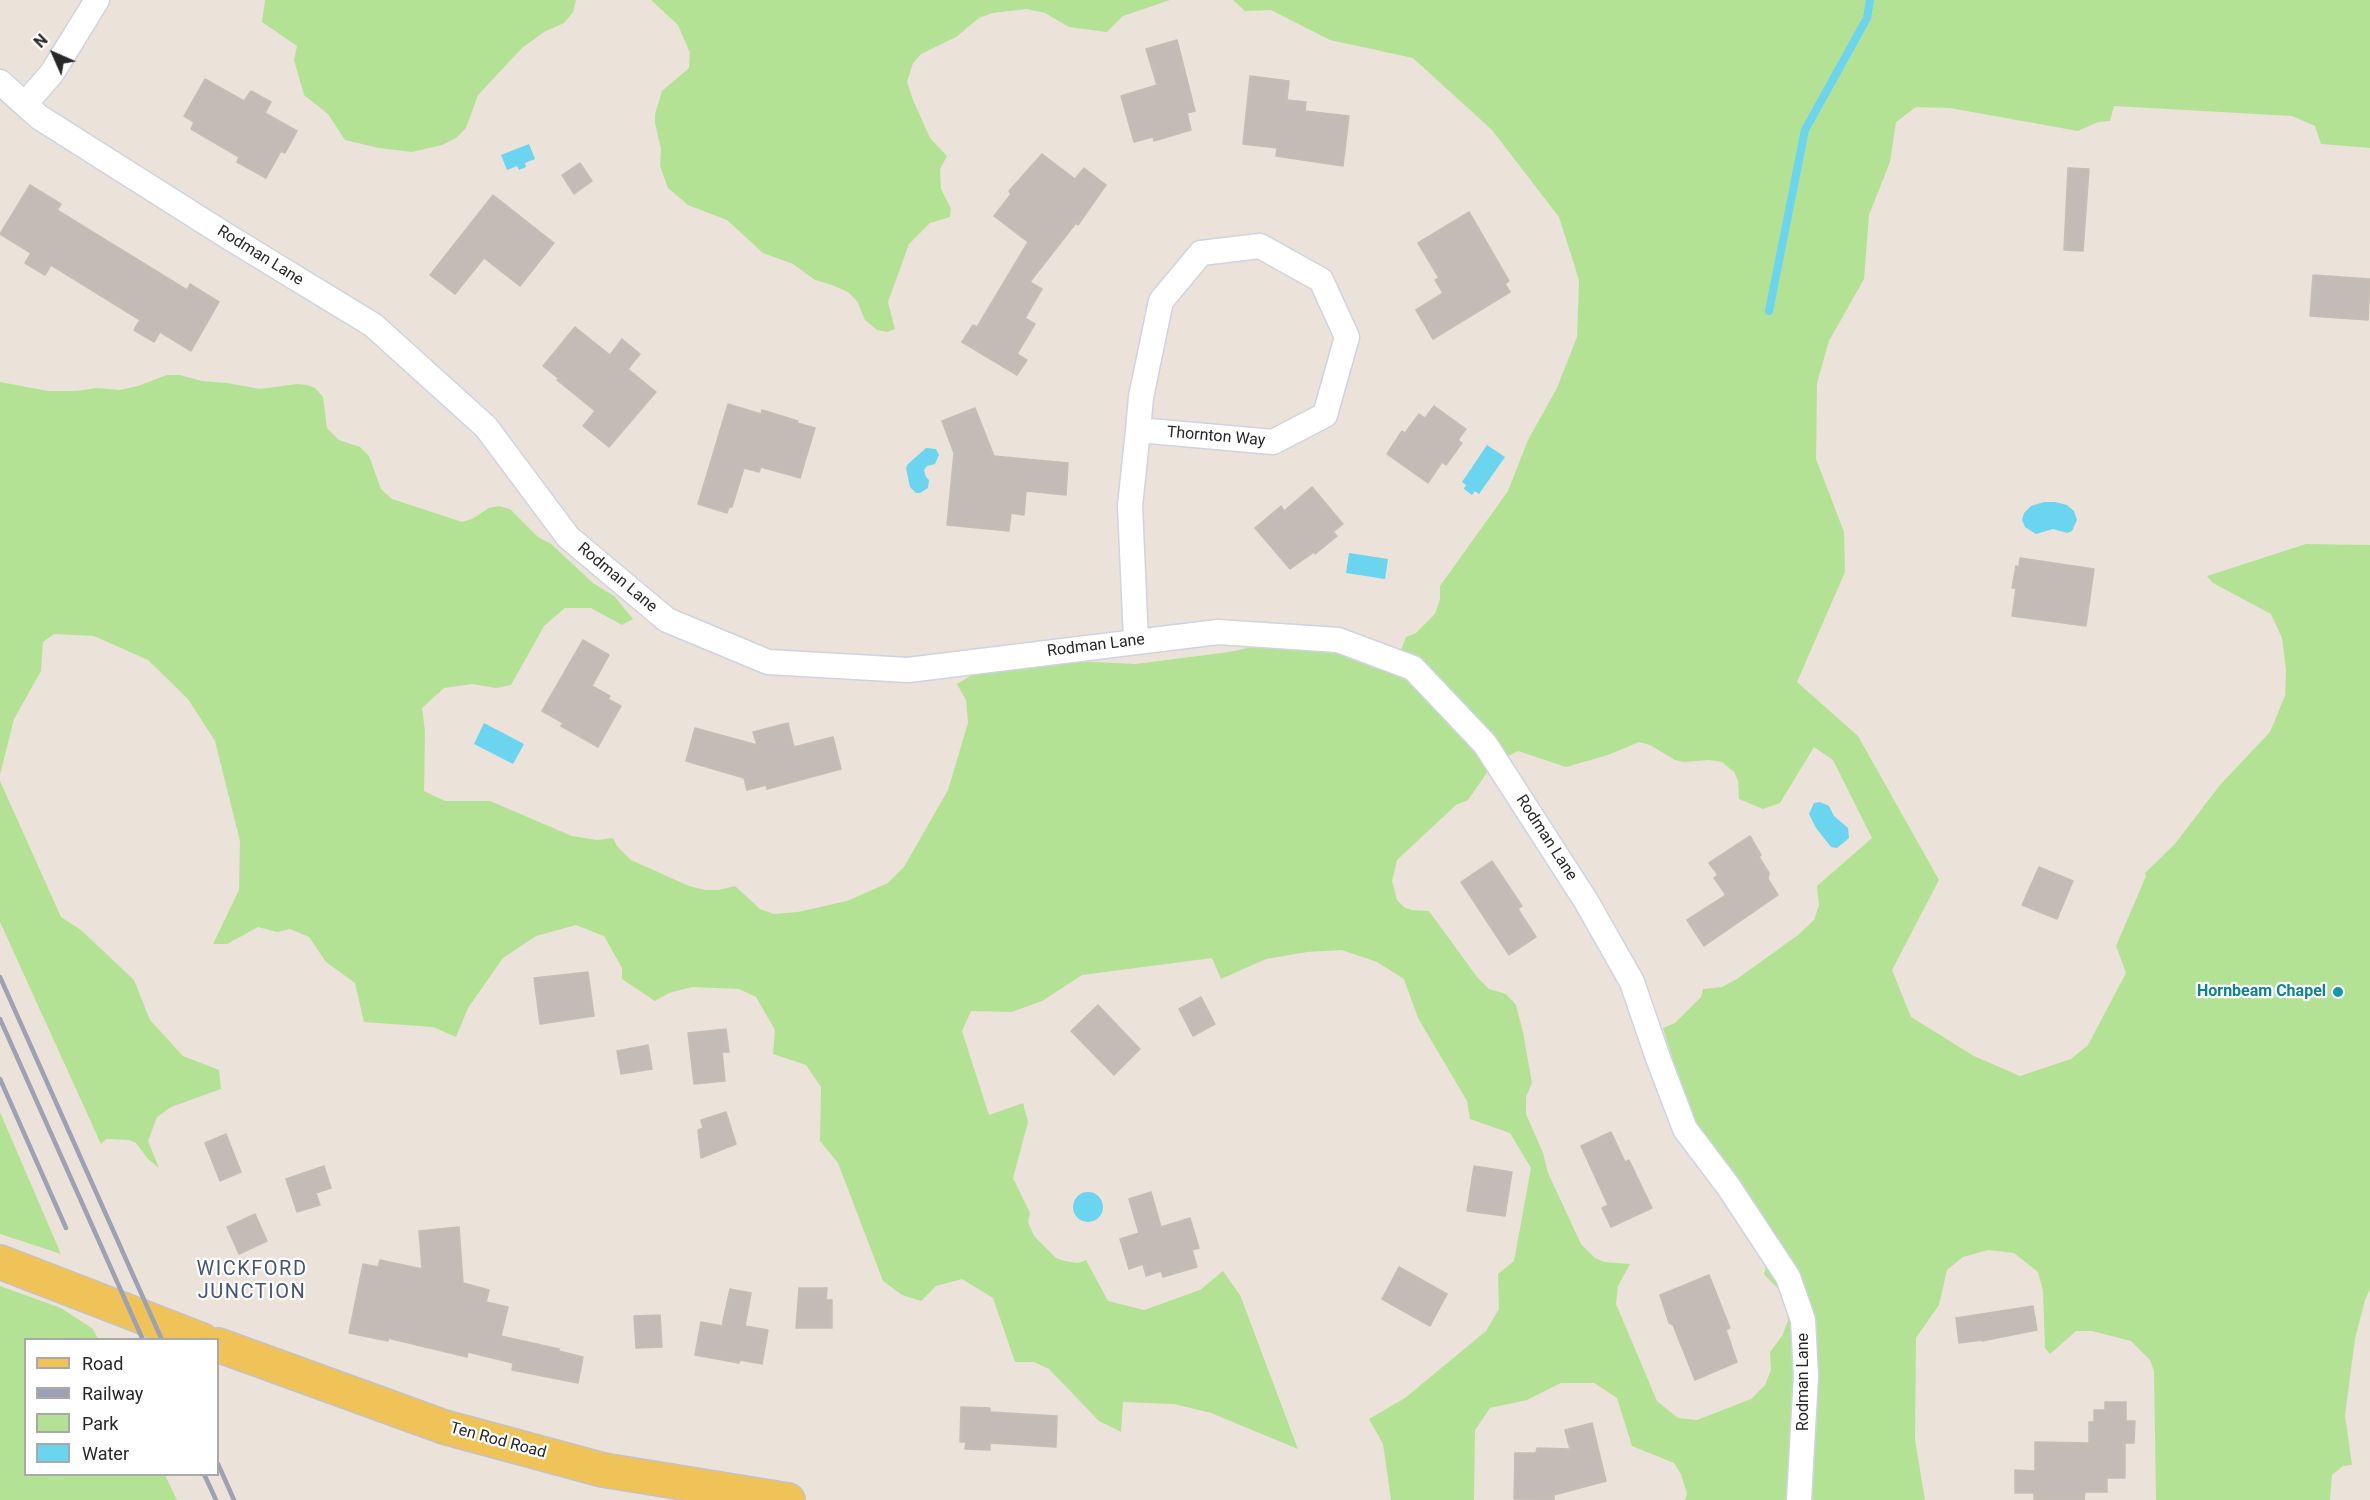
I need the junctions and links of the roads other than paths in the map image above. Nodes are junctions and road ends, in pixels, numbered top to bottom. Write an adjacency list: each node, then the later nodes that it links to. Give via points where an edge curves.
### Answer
1 (97, 0): 3 (street, via 52,72)
2 (0, 82): 3 (street, Rodman Lane)
3 (25, 104): 5 (street, Rodman Lane, via 39,117 373,325 486,427 568,537 667,620 768,662 908,670)
4 (1138, 430): 4 (street, Thornton Way, via 1161,301 1201,253 1260,246 1321,280 1347,337 1325,415 1273,442); 5 (street, Thornton Way, via 1130,507)
5 (1136, 640): 10 (street, Rodman Lane, via 1218,632 1338,640 1413,668 1485,744 1586,901 1632,982 1685,1129 1788,1277 1803,1320 1806,1376)
6 (0, 1262): 7 (main road)
7 (197, 1338)
8 (219, 1346): 9 (main road, Ten Rod Road, via 444,1427 603,1470)
9 (788, 1500)
10 (1799, 1500)

